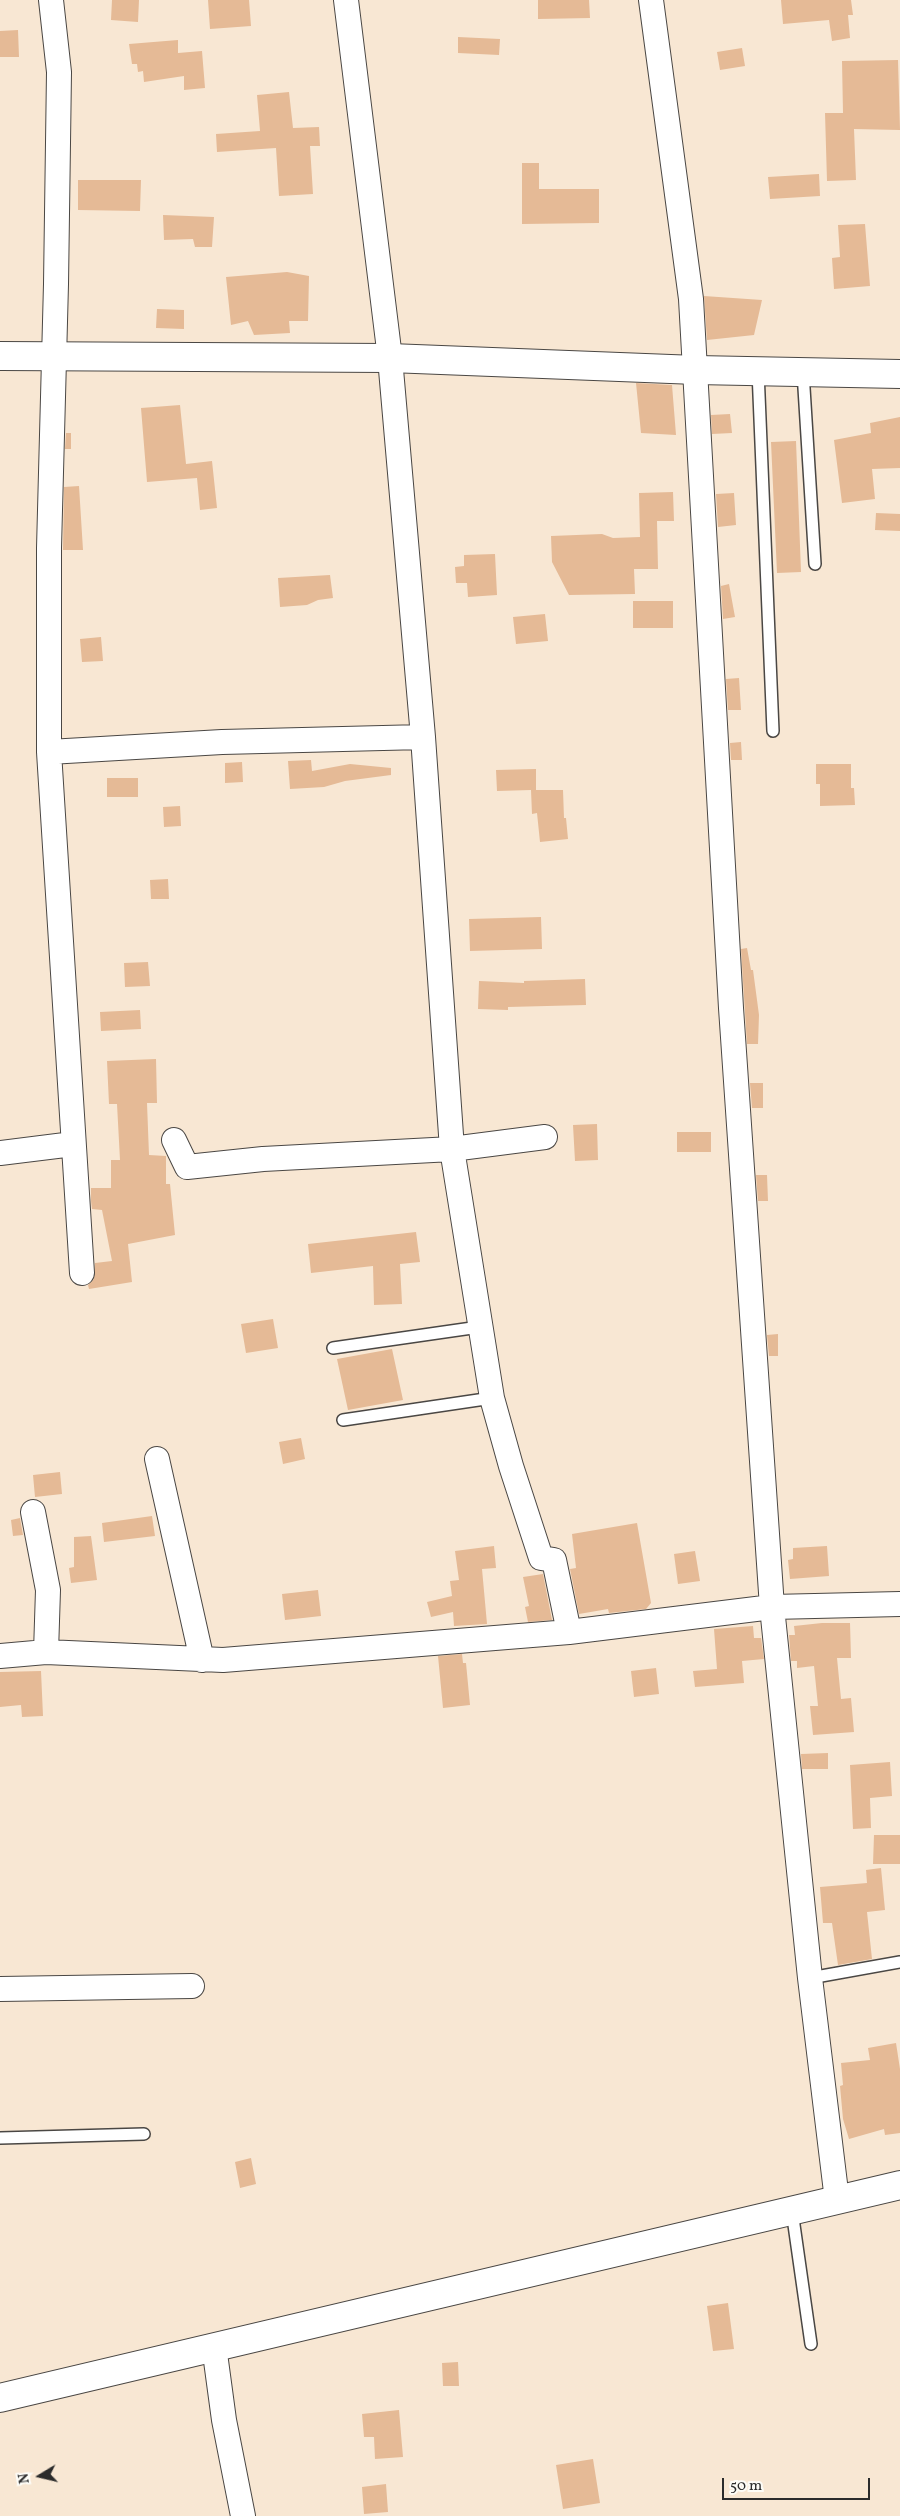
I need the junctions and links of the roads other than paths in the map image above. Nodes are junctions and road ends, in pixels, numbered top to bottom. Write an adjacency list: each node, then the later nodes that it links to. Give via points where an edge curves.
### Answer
1 (51, 0): 5 (street, via 59,72)
2 (346, 0): 6 (street)
3 (651, 0): 7 (street, via 692,299)
4 (0, 356): 5 (street)
5 (53, 357): 6 (street); 14 (street)
6 (390, 358): 7 (street); 13 (street)
7 (696, 370): 8 (street); 28 (street, via 731,1008)
8 (758, 371): 9 (street); 12 (lane)
9 (803, 372): 10 (street); 11 (lane)
10 (900, 374)
11 (815, 564)
12 (773, 731)
13 (423, 737): 14 (street, via 222,742); 18 (street)
14 (49, 752): 17 (street)
15 (545, 1138): 18 (street)
16 (174, 1140): 18 (street, via 187,1167)
17 (73, 1144): 19 (street); 20 (street)
18 (452, 1149): 21 (street)
19 (0, 1152)
20 (82, 1273)
21 (479, 1327): 22 (lane); 23 (street)
22 (333, 1348)
23 (492, 1398): 24 (lane); 29 (street, via 541,1558 554,1560)
24 (343, 1420)
25 (157, 1459): 32 (street)
26 (33, 1512): 30 (street, via 49,1605)
27 (900, 1604): 28 (street)
28 (772, 1607): 29 (street); 34 (street)
29 (569, 1632): 32 (street)
30 (46, 1652): 31 (street); 32 (street)
31 (0, 1656)
32 (202, 1660)
33 (900, 1962): 34 (lane)
34 (810, 1978): 40 (street)
35 (192, 1986): 36 (street)
36 (0, 1989)
37 (144, 2134): 38 (lane)
38 (0, 2138)
39 (900, 2185): 40 (street)
40 (837, 2200): 41 (street)
41 (792, 2211): 42 (lane); 43 (street)
42 (810, 2344)
43 (214, 2346): 44 (street); 45 (street, via 224,2420)
44 (0, 2398)
45 (243, 2516)

